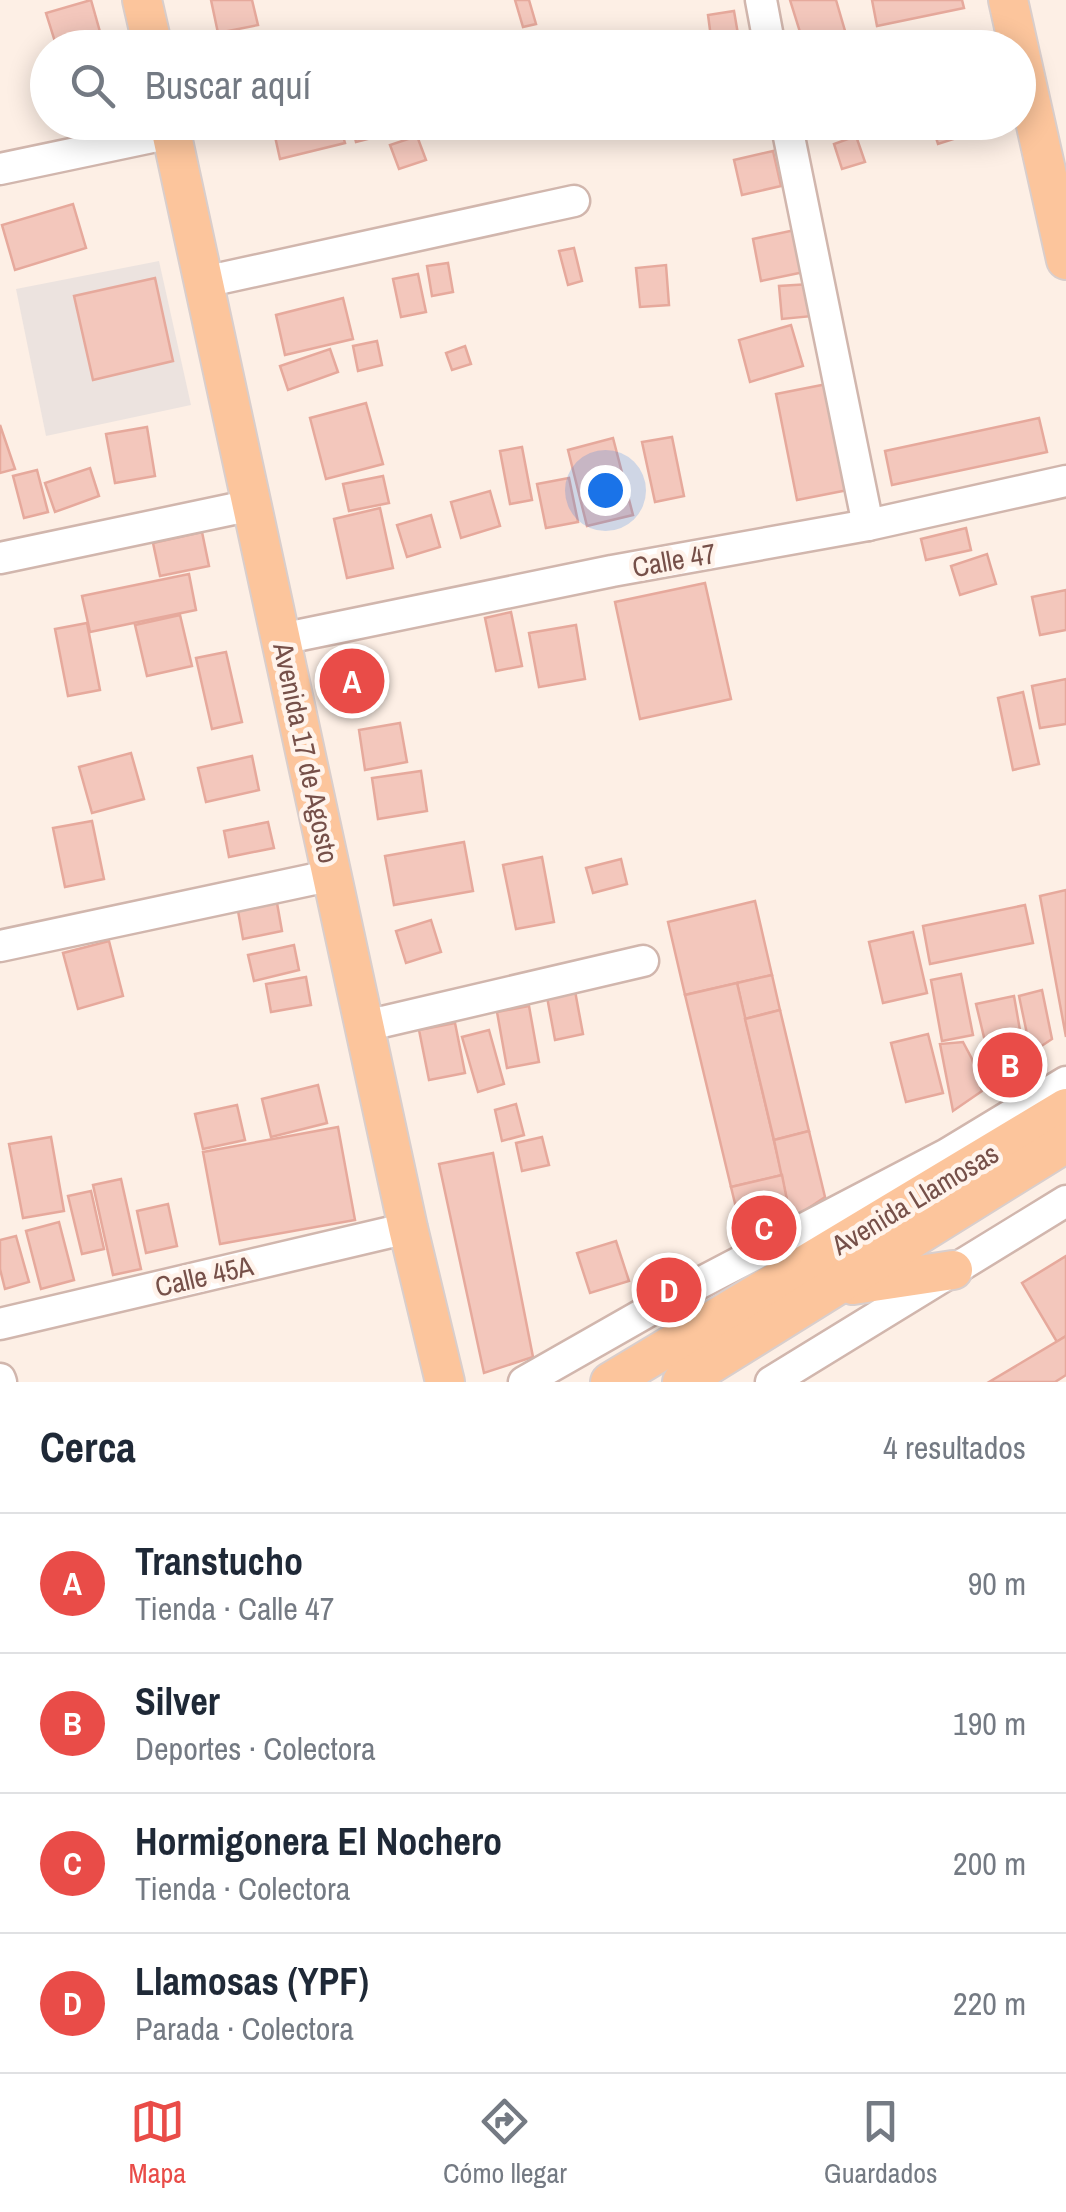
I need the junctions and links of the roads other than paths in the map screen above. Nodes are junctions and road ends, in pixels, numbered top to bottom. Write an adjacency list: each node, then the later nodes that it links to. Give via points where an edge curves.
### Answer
1 (142, 0): 4 (main road)
2 (761, 0): 5 (street)
3 (1008, 0): 6 (main road)
4 (149, 30)
5 (767, 30)
6 (1015, 30)
7 (1036, 126): 13 (main road)
8 (120, 140): 11 (street)
9 (173, 140): 14 (main road, Avenida 17 de Agosto)
10 (790, 140): 17 (street)
11 (0, 169)
12 (574, 201): 14 (street)
13 (1066, 260)
14 (204, 282): 16 (main road, Avenida 17 de Agosto)
15 (1066, 481): 17 (street, Calle 47)
16 (252, 505): 18 (street); 19 (main road, Avenida 17 de Agosto)
17 (868, 524): 19 (street, Calle 47)
18 (0, 558)
19 (281, 639): 20 (main road, Avenida 17 de Agosto)
20 (332, 875): 21 (street); 23 (main road, Avenida 17 de Agosto)
21 (0, 946)
22 (643, 961): 23 (street)
23 (365, 1026): 27 (main road, Avenida 17 de Agosto)
24 (1060, 1093): 33 (street); 34 (main road, Avenida Llamosas)
25 (1066, 1143): 29 (main road, Avenida Llamosas)
26 (1066, 1201): 28 (street)
27 (408, 1228): 30 (street, Calle 45A); 32 (main road, Avenida 17 de Agosto)
28 (953, 1270): 29 (main road); 31 (street)
29 (836, 1288): 35 (main road, Avenida Llamosas)
30 (0, 1324)
31 (815, 1371): 36 (street)
32 (446, 1382)
33 (524, 1382)
34 (610, 1382)
35 (682, 1382)
36 (770, 1382)

